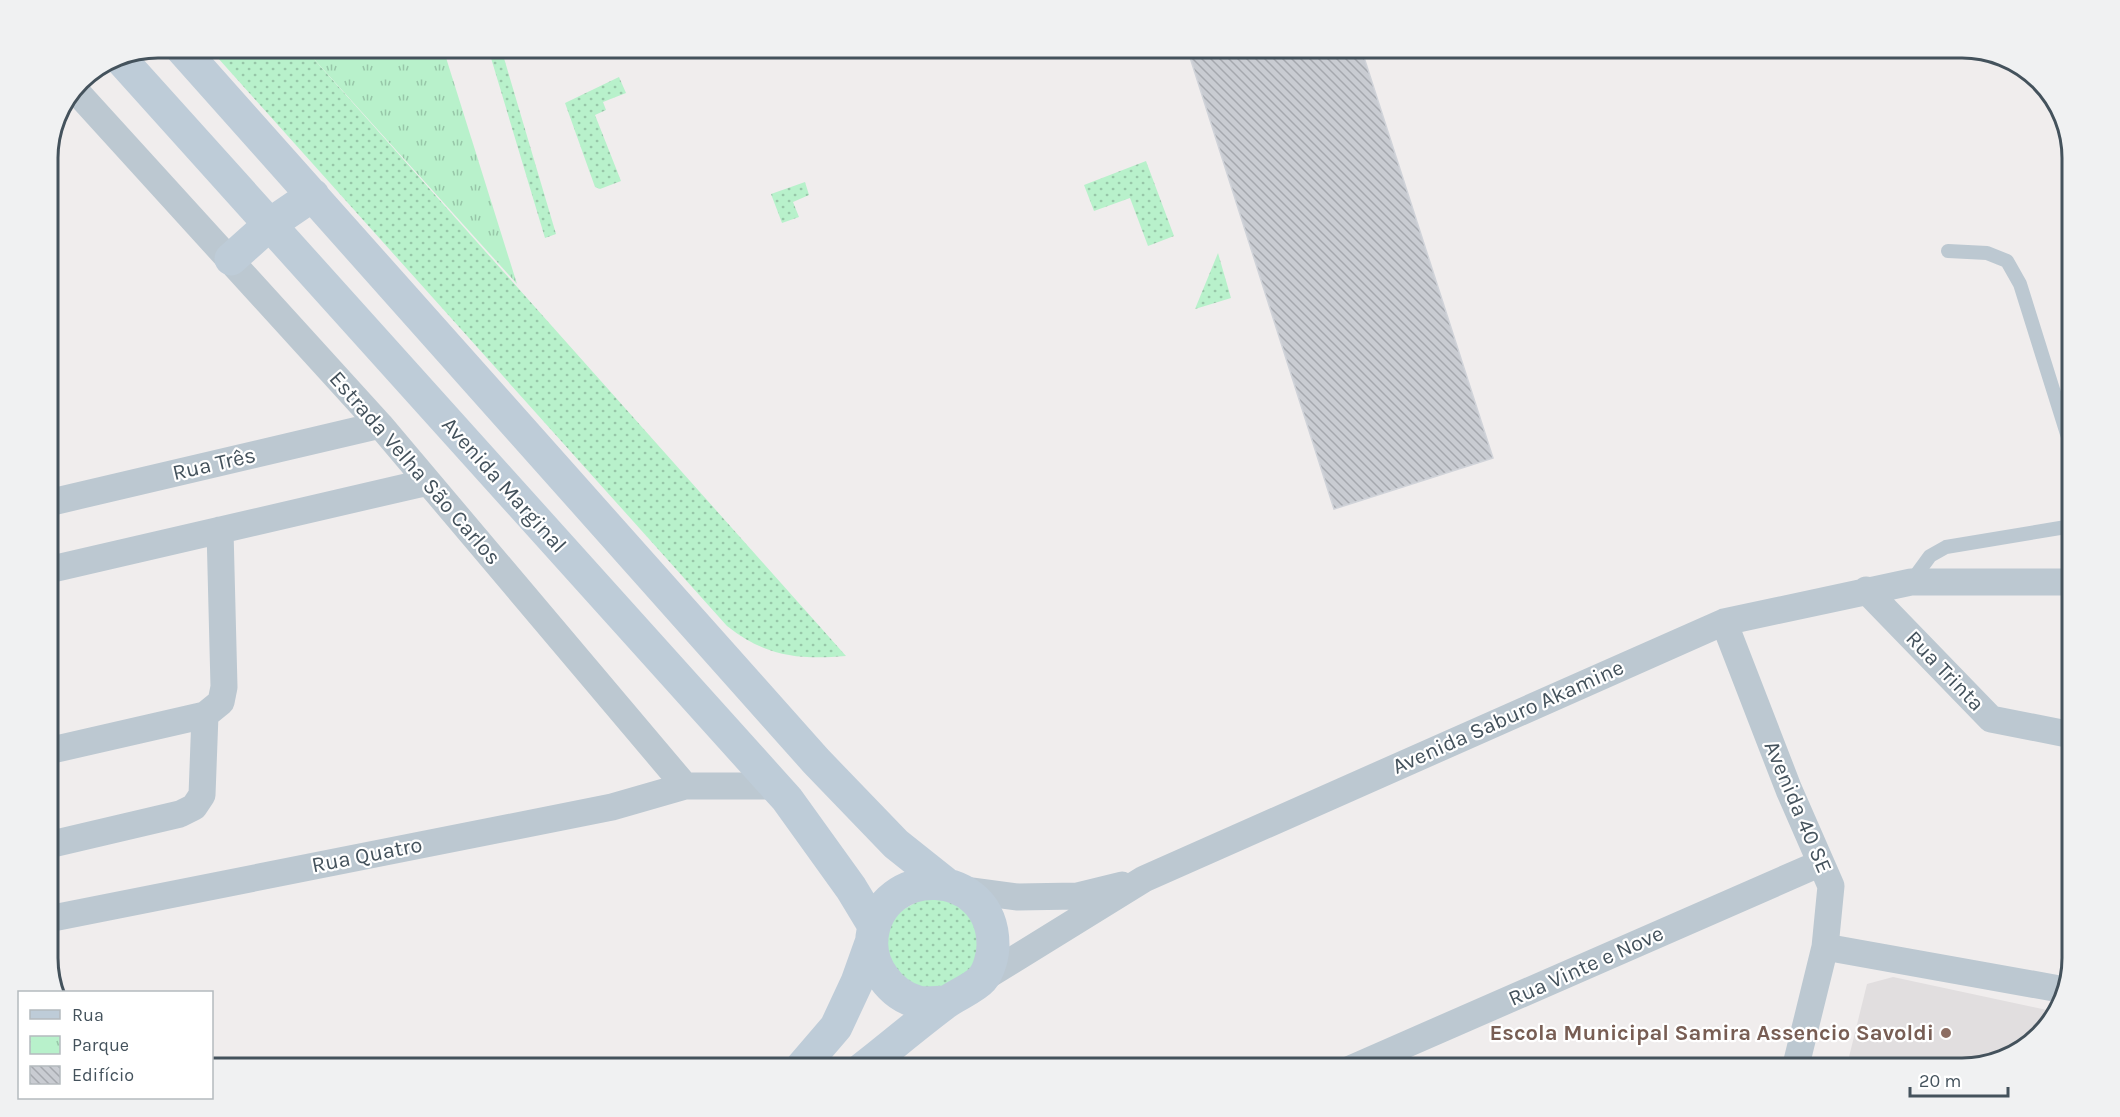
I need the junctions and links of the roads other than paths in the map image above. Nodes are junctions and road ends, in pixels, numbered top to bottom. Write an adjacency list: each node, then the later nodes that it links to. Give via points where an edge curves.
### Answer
1 (190, 58): 4 (street)
2 (125, 64): 5 (street, Avenida Marginal)
3 (81, 96): 7 (street, Estrada Velha São Carlos)
4 (313, 195): 5 (street); 27 (street, via 816,761 896,844)
5 (269, 225): 7 (street); 23 (street, Avenida Marginal)
6 (1948, 251): 8 (lane, via 1988,253 2007,261 2020,284)
7 (231, 259): 9 (street, Estrada Velha São Carlos)
8 (2061, 416)
9 (380, 425): 10 (street, Estrada Velha São Carlos); 11 (street, Rua Três)
10 (428, 482): 13 (street); 22 (street, Estrada Velha São Carlos)
11 (59, 500)
12 (2061, 528): 15 (lane, via 1946,547 1929,556)
13 (220, 530): 14 (street); 19 (street, via 224,687 221,702)
14 (59, 567)
15 (1911, 582): 16 (street, Avenida Saburo Akamine); 17 (street, Avenida Saburo Akamine)
16 (2062, 582)
17 (1866, 590): 18 (street, Avenida Saburo Akamine); 20 (street, Rua Trinta, via 1991,719)
18 (1724, 622): 25 (street, Avenida 40 SE); 26 (street, Avenida Saburo Akamine)
19 (205, 715): 21 (street); 24 (street, via 202,795 194,807 180,814)
20 (2062, 733)
21 (59, 749)
22 (686, 786): 23 (street); 28 (street, Rua Quatro, via 612,807)
23 (776, 786): 29 (street, Avenida Marginal, via 851,888)
24 (59, 842)
25 (1821, 863): 30 (street, Avenida 40 SE, via 1831,886); 36 (street, Rua Vinte e Nove)
26 (1144, 879): 27 (street, via 1077,896 1018,897); 31 (street, Avenida Saburo Akamine)
27 (954, 886): 29 (street, via 915,884 889,900); 31 (street, via 983,907 993,930 993,956)
28 (59, 917)
29 (873, 933): 33 (street, via 877,967 893,989 918,1002); 34 (street, via 857,982 836,1027)
30 (1825, 947): 32 (street); 37 (street, Avenida 40 SE)
31 (982, 979): 33 (street)
32 (2056, 988)
33 (945, 1002): 35 (street)
34 (809, 1058)
35 (884, 1058)
36 (1375, 1058)
37 (1798, 1058)

